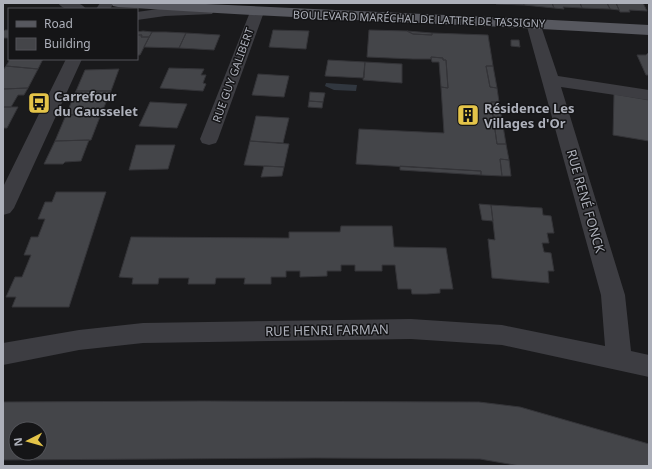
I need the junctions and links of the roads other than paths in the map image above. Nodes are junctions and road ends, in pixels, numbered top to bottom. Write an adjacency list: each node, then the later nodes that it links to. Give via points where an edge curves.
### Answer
1 (65, 3): 4 (street)
2 (118, 3): 5 (main road, BOULEVARD MARÉCHAL DE LATTRE DE TASSIGNY)
3 (211, 3): 5 (street)
4 (77, 8)
5 (248, 11): 6 (street, via 178,11); 7 (main road, BOULEVARD MARÉCHAL DE LATTRE DE TASSIGNY); 12 (street, RUE GUY GALIBERT)
6 (138, 16)
7 (533, 23): 8 (main road, BOULEVARD MARÉCHAL DE LATTRE DE TASSIGNY); 10 (street, RUE RENÉ FONCK)
8 (649, 30)
9 (74, 60): 13 (street)
10 (551, 80): 11 (street); 15 (street, RUE RENÉ FONCK, via 613,294)
11 (649, 95)
12 (209, 140)
13 (3, 208)
14 (3, 354): 15 (street, RUE HENRI FARMAN, via 78,340 143,333 410,329 502,335)
15 (619, 358): 16 (street, RUE HENRI FARMAN)
16 (649, 366)

